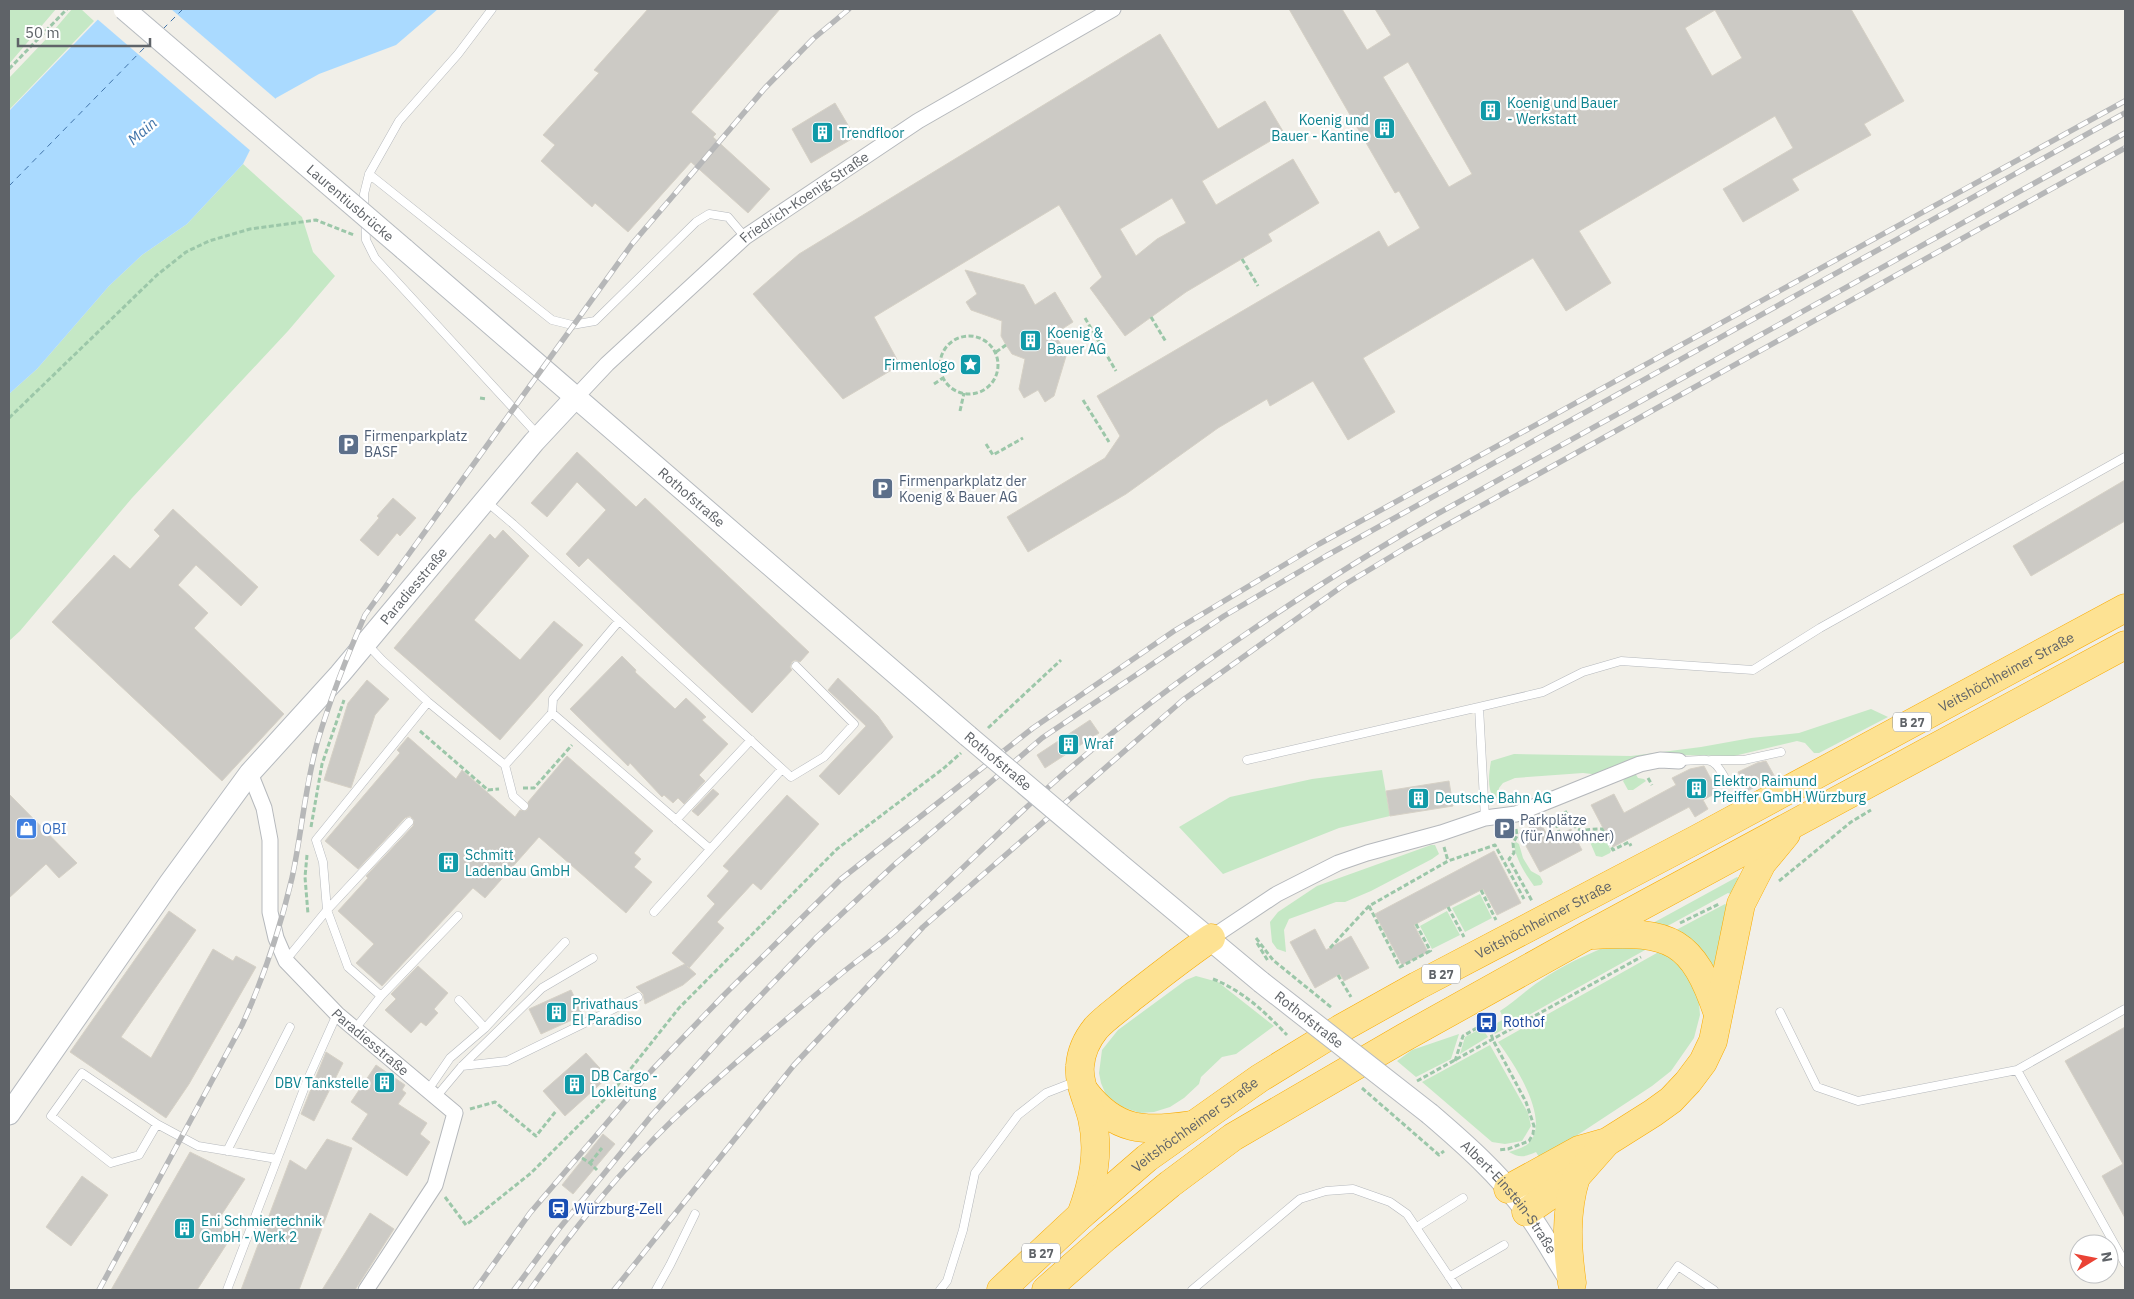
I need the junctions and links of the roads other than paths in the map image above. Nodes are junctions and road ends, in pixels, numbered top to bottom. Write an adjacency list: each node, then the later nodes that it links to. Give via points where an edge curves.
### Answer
1 (124, 9): 6 (main road, Laurentiusbrücke, bridge)
2 (492, 9): 4 (lane, via 458,54 399,121)
3 (1113, 9): 5 (street, Friedrich-Koenig-Straße, via 918,121)
4 (369, 174): 5 (lane, via 552,320 572,325 595,321 696,222 709,214 728,217); 7 (lane, via 364,194 366,240 375,258)
5 (745, 237): 6 (street, Friedrich-Koenig-Straße, via 607,364)
6 (576, 397): 7 (main road, Paradiesstraße); 37 (main road, Rothofstraße, bridge, via 972,740)
7 (540, 436): 9 (main road, Paradiesstraße)
8 (2125, 457): 16 (lane, via 1820,628 1753,670 1621,661 1583,672 1543,692)
9 (485, 501): 11 (lane); 12 (main road, Paradiesstraße)
10 (2125, 608): 58 (highway, Veitshöchheimer Straße / B 27, via 1400,996 1260,1078)
11 (620, 621): 17 (lane, via 553,699); 18 (lane)
12 (365, 642): 15 (lane); 25 (main road, Paradiesstraße)
13 (2125, 645): 31 (highway, B 27)
14 (796, 666): 24 (lane, via 854,724 824,758 791,777)
15 (428, 702): 23 (lane); 33 (lane, via 316,840 323,862)
16 (1479, 707): 20 (lane); 28 (lane)
17 (552, 713): 23 (lane); 29 (lane)
18 (751, 740): 24 (lane); 29 (lane)
19 (1781, 752): 21 (lane, via 1744,760)
20 (1247, 760)
21 (1711, 760): 22 (lane); 26 (lane, via 1718,765)
22 (1679, 761): 28 (street, via 1640,764 1516,814)
23 (505, 765): 27 (lane, via 514,796)
24 (782, 769): 32 (lane)
25 (250, 773): 40 (street, Paradiesstraße, via 264,808 270,840 270,912 276,938); 55 (main road, Paradiesstraße, via 168,884)
26 (1727, 782)
27 (524, 806)
28 (1485, 818): 37 (street, via 1367,853 1322,870 1277,894)
29 (676, 820): 32 (lane)
30 (409, 822): 33 (lane)
31 (1795, 824): 36 (highway, B 27); 47 (highway, via 1768,855 1745,894)
32 (710, 849): 34 (lane)
33 (327, 910): 40 (lane); 41 (lane, via 348,967)
34 (654, 912)
35 (458, 916): 41 (lane)
36 (1588, 935): 47 (highway, via 1651,934 1667,940 1694,961 1704,976); 78 (highway, B 27, via 1233,1137 1170,1184)
37 (1211, 938): 53 (highway, via 1097,1027 1082,1052); 56 (main road, Rothofstraße, bridge, via 1266,973)
38 (565, 942): 49 (lane)
39 (593, 958): 51 (lane, via 542,988)
40 (286, 960): 46 (street, Paradiesstraße)
41 (381, 996): 50 (lane)
42 (638, 997): 51 (lane, via 507,1061)
43 (459, 1000): 49 (lane)
44 (2125, 1009): 52 (lane)
45 (1780, 1012): 52 (lane, via 1817,1087 1858,1101)
46 (337, 1014): 50 (street, Paradiesstraße); 61 (lane)
47 (1718, 1016): 59 (highway, via 1710,1048 1688,1082 1671,1100)
48 (290, 1027): 60 (lane)
49 (485, 1028): 54 (lane, via 450,1058)
50 (355, 1029): 54 (street, Paradiesstraße)
51 (462, 1066): 54 (lane)
52 (2017, 1070): 70 (lane)
53 (1082, 1085): 58 (highway, via 1096,1106 1121,1124 1167,1129); 67 (highway, via 1092,1117 1096,1158 1094,1175); 76 (lane, via 1046,1093 1018,1115 975,1173 963,1230 947,1281)
54 (432, 1093): 74 (street, Paradiesstraße, via 455,1113 435,1185)
55 (9, 1114)
56 (1430, 1114): 63 (main road, Albert-Einstein-Straße, via 1477,1155)
57 (157, 1124): 57 (lane, via 82,1073 50,1116 111,1162 139,1155); 60 (lane, via 198,1146)
58 (1193, 1125): 67 (highway, Veitshöchheimer Straße / B 27, via 1147,1158)
59 (1607, 1142): 62 (highway); 63 (highway, via 1579,1150)
60 (227, 1151): 61 (lane)
61 (277, 1158): 73 (lane)
62 (1576, 1177): 65 (highway); 72 (highway, via 1567,1236)
63 (1508, 1189): 65 (main road, Albert-Einstein-Straße)
64 (1463, 1198): 68 (lane)
65 (1526, 1212): 72 (main road, Albert-Einstein-Straße)
66 (695, 1214): 75 (lane)
67 (1080, 1216): 77 (highway, Veitshöchheimer Straße / B 27)
68 (1417, 1227): 71 (lane); 79 (lane, via 1407,1214 1375,1196 1353,1189 1326,1191 1300,1200)
69 (1504, 1245): 71 (lane)
70 (2125, 1263)
71 (1450, 1277): 80 (lane)
72 (1574, 1286)
73 (227, 1290)
74 (366, 1290)
75 (656, 1290)
76 (940, 1290)
77 (1001, 1290)
78 (1046, 1290)
79 (1192, 1290)
80 (1458, 1290)
81 (1661, 1290): 82 (lane, via 1678,1266)
82 (1714, 1290)

